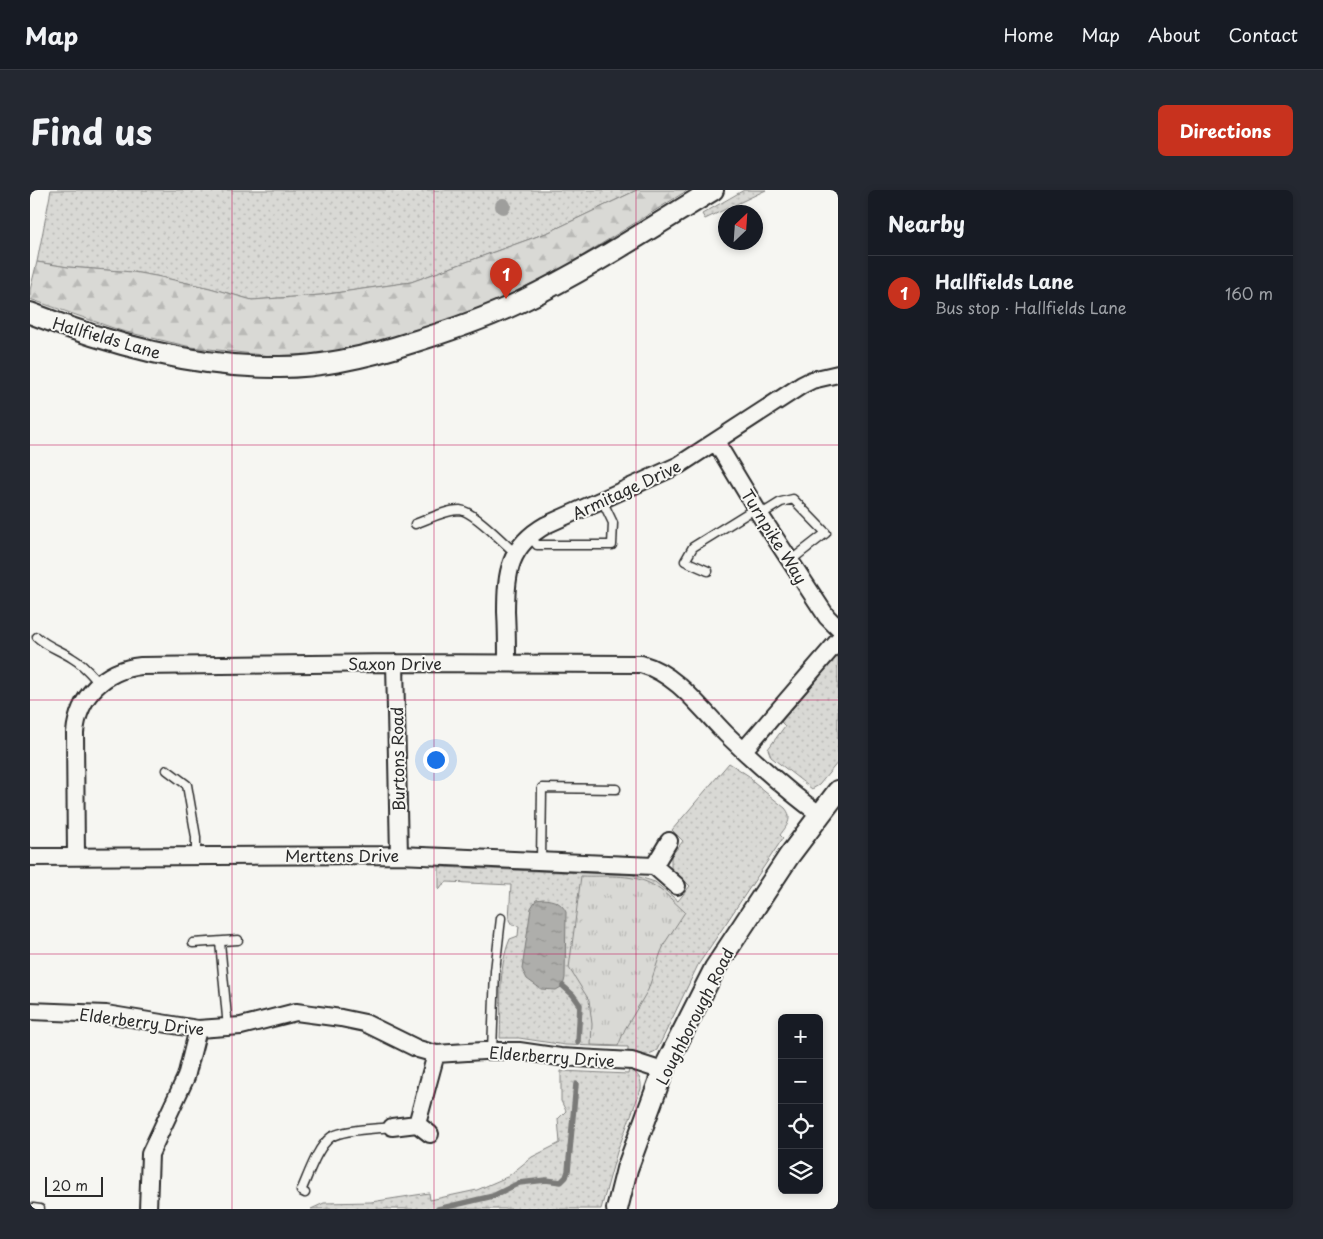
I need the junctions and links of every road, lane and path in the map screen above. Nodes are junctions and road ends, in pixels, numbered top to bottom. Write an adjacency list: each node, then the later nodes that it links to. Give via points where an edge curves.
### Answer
1 (713, 190): 2 (street, Hallfields Lane, via 596,261 520,302 436,335 348,361 280,368 206,362 118,342)
2 (30, 313)
3 (837, 377): 4 (street, Armitage Drive, via 822,377 802,385)
4 (716, 442): 5 (street, Armitage Drive, via 678,465); 6 (street, Turnpike Way)
5 (602, 500): 8 (street, Armitage Drive, via 546,525); 8 (lane, via 613,523 612,545 537,545)
6 (758, 511): 10 (street, Turnpike Way); 10 (lane, via 793,499 826,533); 11 (lane, via 693,547 686,561)
7 (415, 524): 9 (lane, via 462,510 481,522)
8 (530, 536): 9 (street, Armitage Drive)
9 (515, 554): 16 (street, Armitage Drive, via 507,583)
10 (790, 561): 12 (street, Turnpike Way, via 827,617)
11 (708, 571)
12 (838, 628)
13 (37, 637): 17 (lane, via 74,659)
14 (838, 641): 18 (street)
15 (395, 663): 16 (street, Saxon Drive); 17 (street, Saxon Drive, via 141,666 117,672); 24 (street, Burtons Road)
16 (507, 663): 18 (street, Saxon Drive, via 633,663 651,667 672,679)
17 (100, 683): 25 (street, Saxon Drive, via 83,704 76,722)
18 (744, 750): 22 (street, Saxon Drive, via 763,770)
19 (167, 770): 26 (lane, via 187,784)
20 (616, 789): 28 (lane, via 542,788)
21 (838, 791): 22 (street, Loughborough Road)
22 (819, 814): 40 (street, Loughborough Road, via 715,968)
23 (669, 841): 29 (street)
24 (399, 855): 26 (street, Merttens Drive); 28 (street, Merttens Drive)
25 (76, 856): 26 (street, Merttens Drive); 27 (street, Merttens Drive)
26 (196, 856)
27 (30, 857)
28 (541, 861): 29 (street, Merttens Drive)
29 (654, 866): 30 (street)
30 (677, 886)
31 (501, 918): 38 (lane)
32 (238, 940): 33 (lane)
33 (220, 942): 34 (lane); 36 (lane)
34 (193, 943)
35 (30, 1011): 37 (street, Elderberry Drive, via 100,1014)
36 (228, 1028): 37 (street, Elderberry Drive); 39 (street, Elderberry Drive, via 296,1012 365,1023)
37 (198, 1029): 43 (street, via 186,1077 148,1162)
38 (492, 1051): 39 (street, Elderberry Drive); 40 (street, Elderberry Drive, via 632,1061)
39 (436, 1054): 41 (street, via 424,1129)
40 (663, 1071): 44 (street, Loughborough Road, via 627,1168)
41 (392, 1127): 42 (lane, via 332,1137 326,1142 301,1191)
42 (305, 1193)
43 (148, 1209)
44 (617, 1209)

